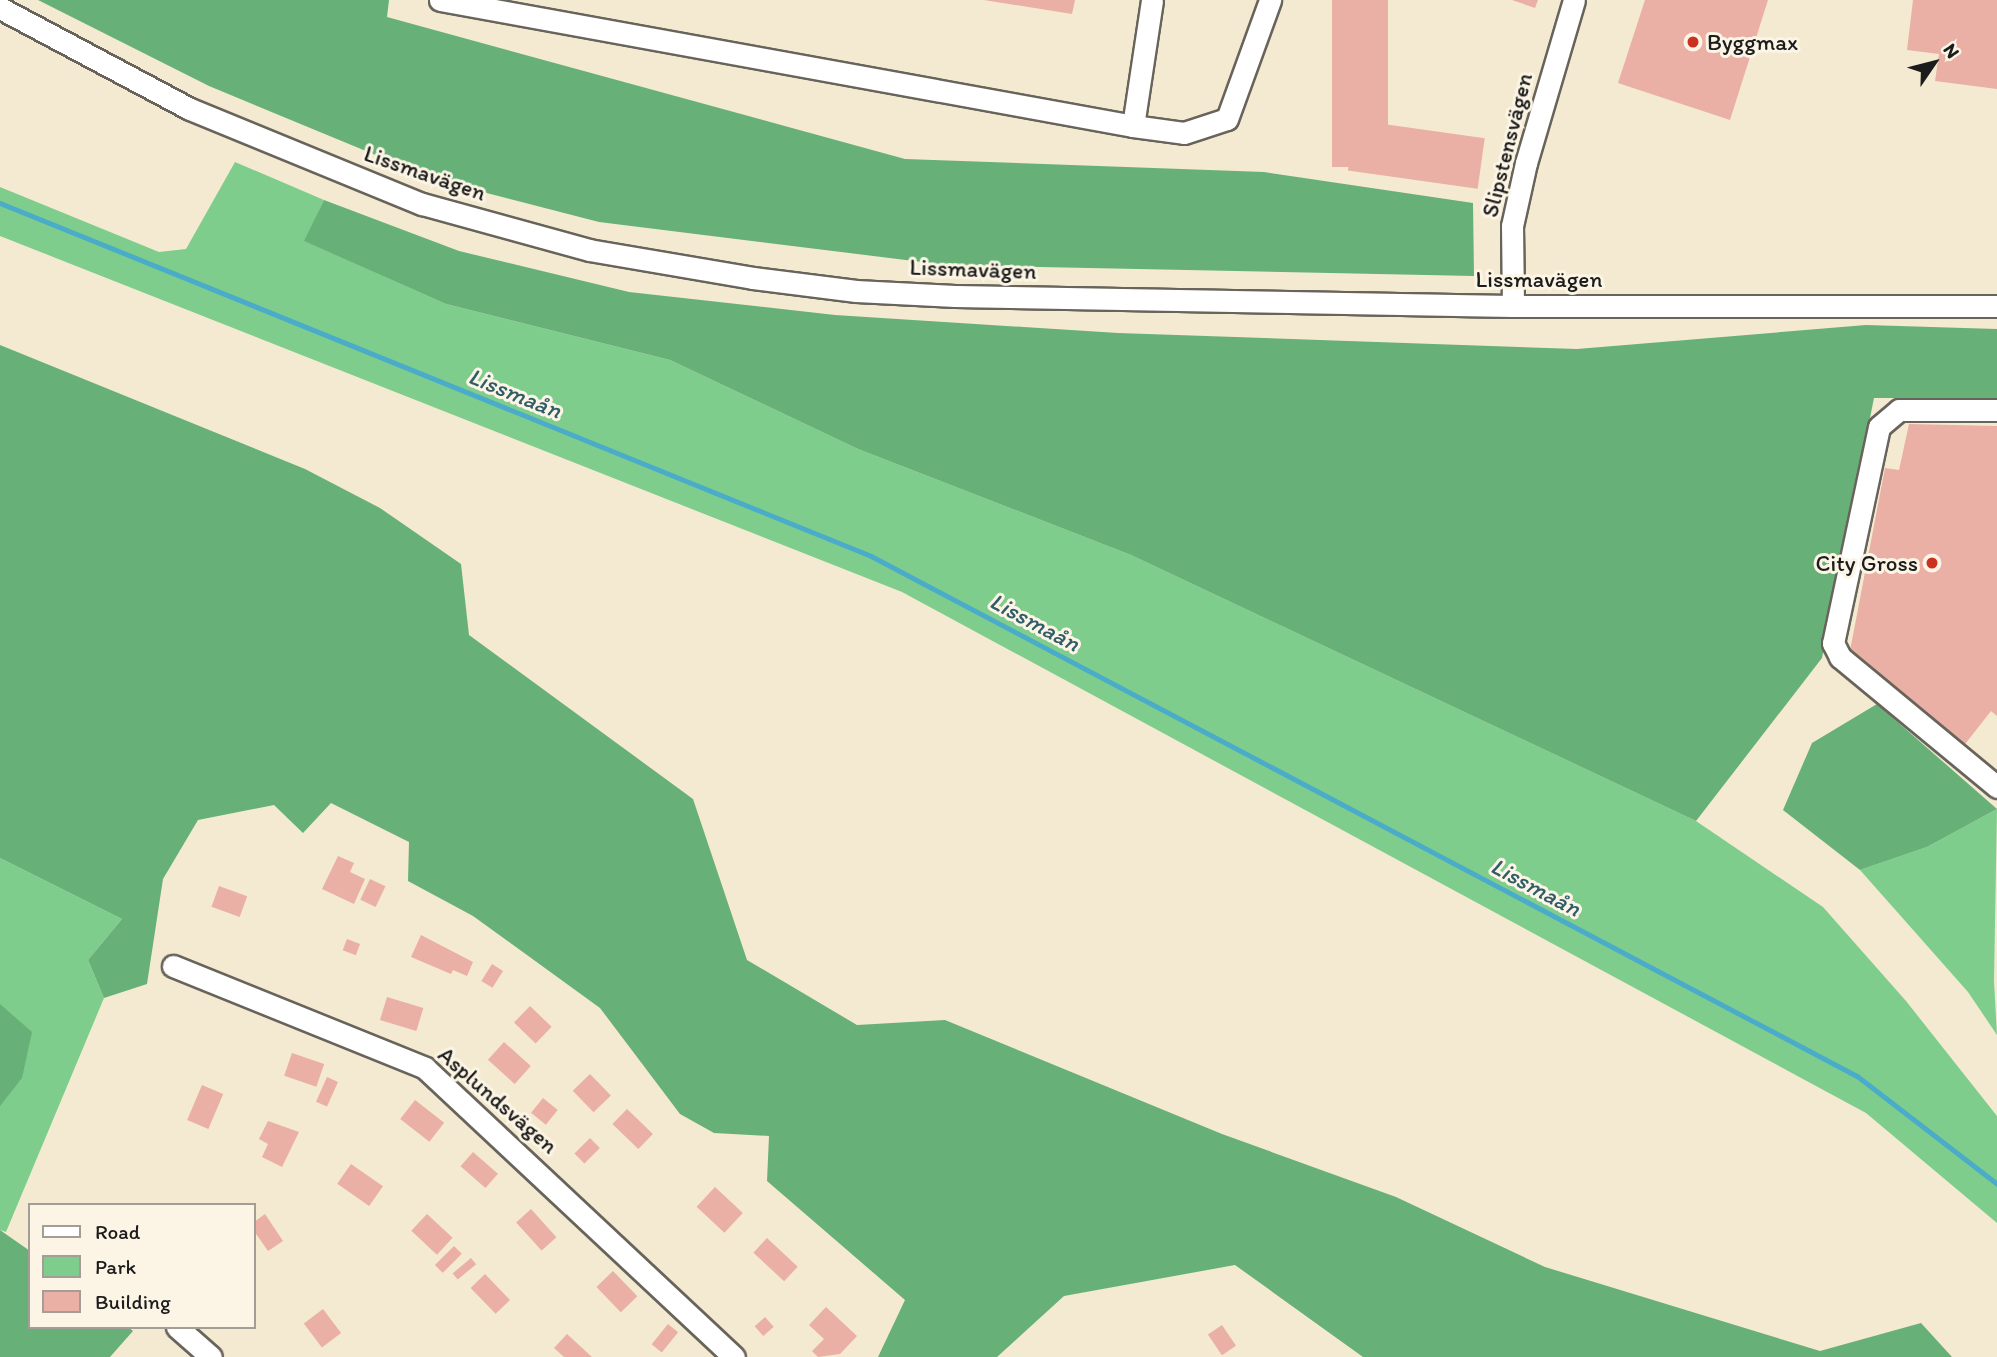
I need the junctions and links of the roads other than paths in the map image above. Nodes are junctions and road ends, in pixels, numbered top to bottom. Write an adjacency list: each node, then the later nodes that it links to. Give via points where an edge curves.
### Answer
1 (440, 0): 6 (street)
2 (1152, 0): 6 (street)
3 (1270, 0): 6 (street, via 1227,119 1184,133)
4 (1574, 0): 7 (street, Slipstensvägen, via 1525,163 1512,226)
5 (0, 8): 7 (street, Lissmavägen, via 190,109 422,204 589,250 856,291)
6 (1133, 127)
7 (1513, 306): 8 (street, Lissmavägen)
8 (1997, 306)
9 (1997, 410): 10 (street, via 1899,410 1879,427 1833,643 1840,657)
10 (1997, 787)
11 (173, 966): 14 (street, Asplundsvägen, via 425,1068)
12 (179, 1329): 13 (street)
13 (211, 1357)
14 (734, 1357)

